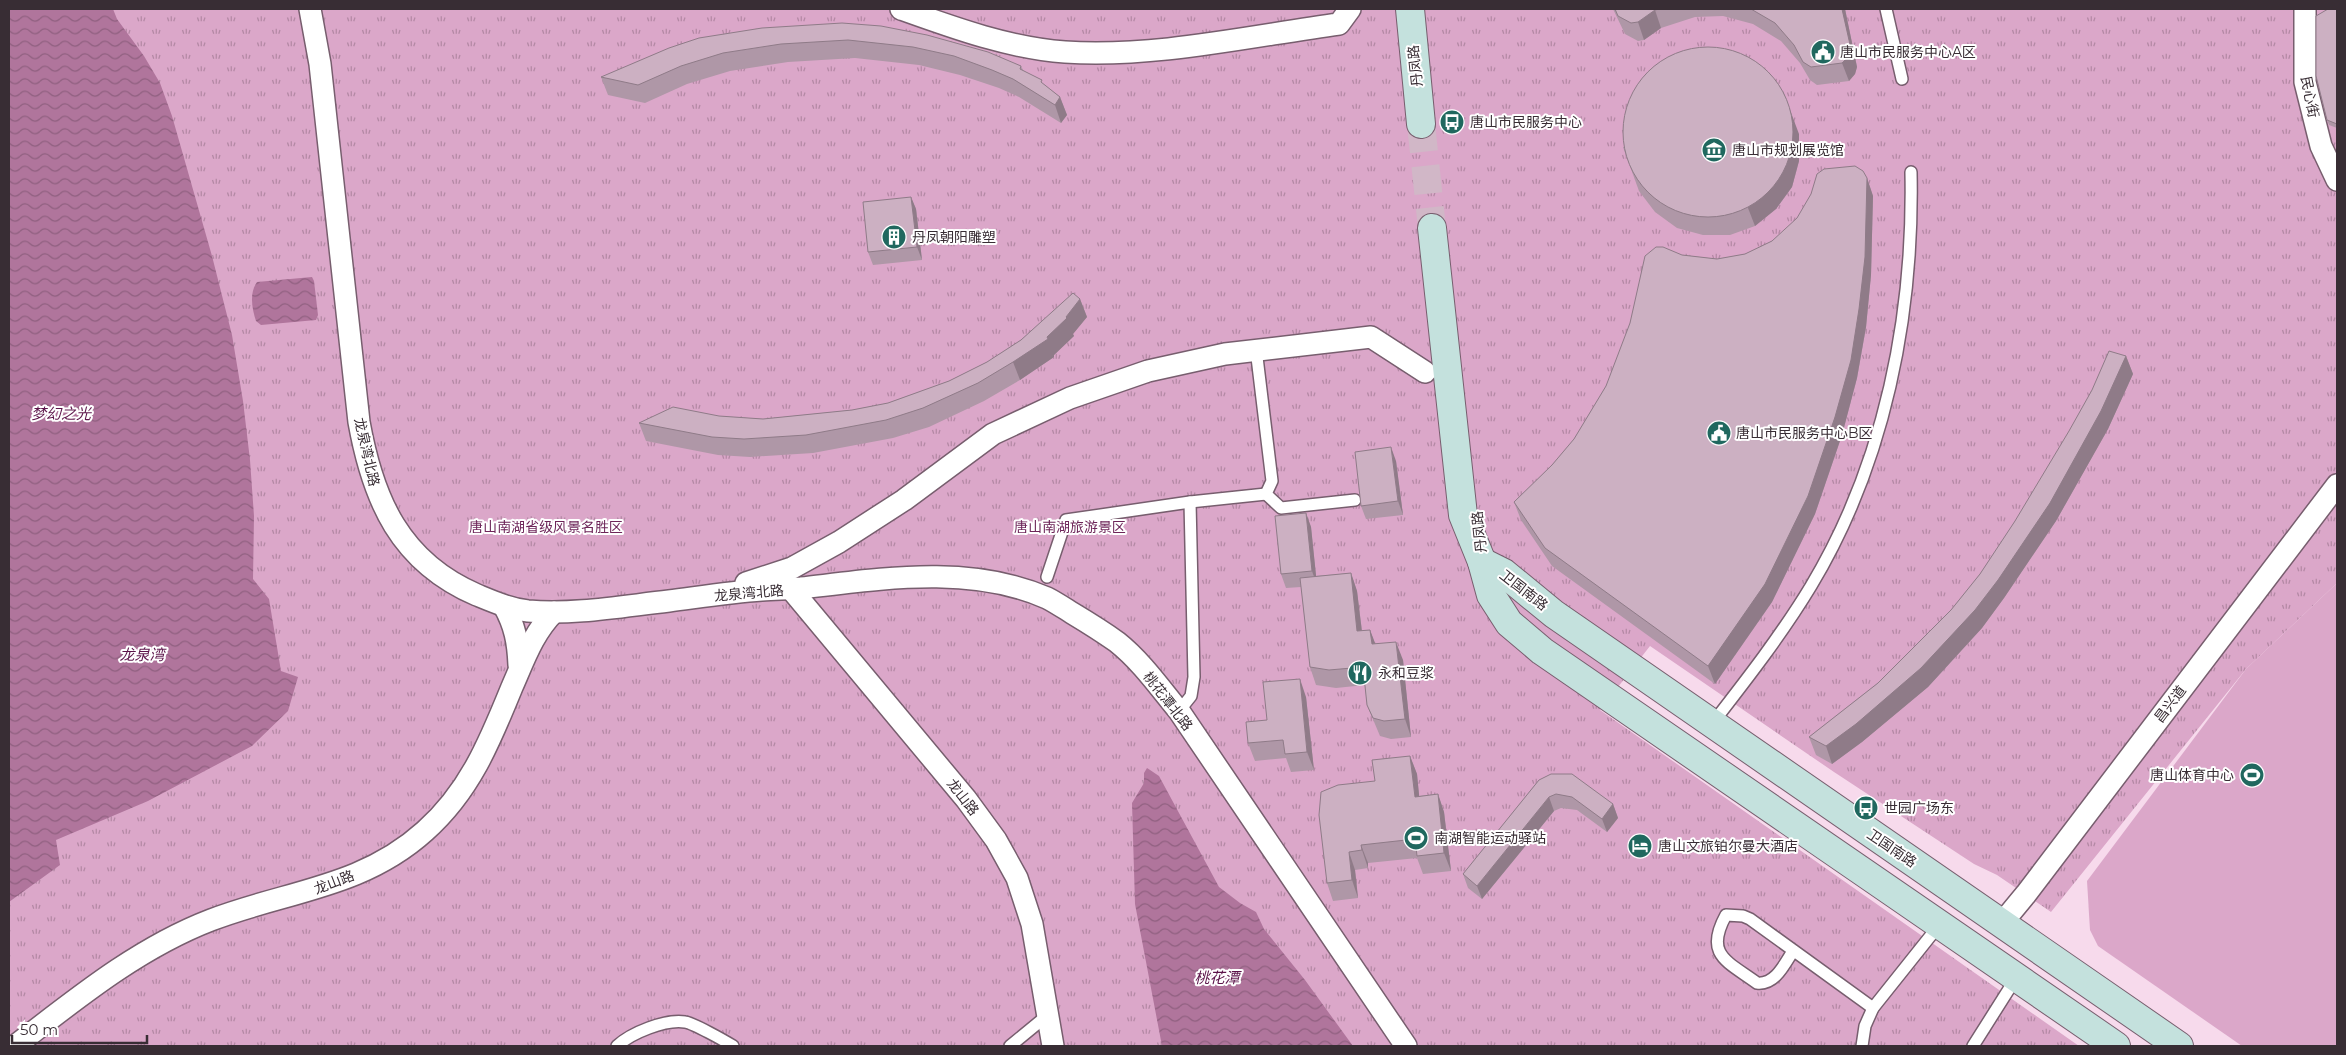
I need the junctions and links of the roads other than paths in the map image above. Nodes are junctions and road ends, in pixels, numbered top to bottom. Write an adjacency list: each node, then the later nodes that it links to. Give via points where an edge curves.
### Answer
1 (310, 9): 22 (street, 龙泉湾北路, via 320,64 359,422 365,457 376,491 402,538 423,559 442,576 466,590)
2 (901, 9): 3 (street, via 966,32 1021,45 1064,52 1106,53 1340,24)
3 (1350, 9)
4 (1410, 9): 5 (main road, 丹凤路, via 1428,123)
5 (1423, 9)
6 (1886, 9): 8 (lane)
7 (2306, 9): 10 (street, 民心街, via 2305,82 2321,146)
8 (1902, 79)
9 (1912, 172): 26 (lane, via 1910,263 1905,303 1887,400 1873,451 1837,538 1812,585 1753,672)
10 (2337, 180)
11 (1439, 226): 18 (main road, 丹凤路)
12 (1256, 350): 13 (street, via 1371,337); 15 (lane, via 1272,481); 20 (street, via 1148,371 1032,415 993,434 904,500 839,542 792,568)
13 (1425, 372)
14 (2337, 485): 27 (street, 昌兴道)
15 (1266, 494): 16 (lane, via 1281,508); 17 (lane)
16 (1355, 500)
17 (1190, 502): 19 (lane, via 1066,520); 25 (lane, via 1194,677 1192,696)
18 (1482, 562): 26 (main road, 卫国南路, via 1504,573 1554,614); 28 (main road, 卫国南路, via 1491,595 1509,623 1542,651)
19 (1047, 577)
20 (746, 583)
21 (791, 589): 23 (street, 龙泉湾北路); 25 (street, 桃花潭北路, via 882,579 940,577 979,580 1047,598 1119,644 1153,678); 33 (street, 龙山路, via 966,799 996,840 1017,878 1032,924)
22 (504, 606): 23 (street, 龙泉湾北路); 24 (street, via 518,639)
23 (554, 612): 24 (street, 龙山路, via 531,642)
24 (520, 670): 34 (street, 龙山路, via 477,766 458,796 425,831 403,848 347,878 212,919 178,934 90,990)
25 (1179, 712): 39 (street, 桃花潭北路)
26 (1712, 724): 27 (main road, 卫国南路)
27 (2002, 923): 29 (main road); 43 (main road, 卫国南路)
28 (1940, 924): 29 (main road, 卫国南路); 32 (lane)
29 (1979, 950): 31 (main road, 卫国南路)
30 (1793, 952): 30 (lane, via 1743,916 1726,915 1717,931 1721,957 1757,983 1772,980); 32 (lane)
31 (2017, 977): 41 (lane); 42 (main road, 卫国南路)
32 (1873, 1008): 40 (lane, via 1865,1026)
33 (1049, 1014): 37 (lane); 38 (street, 龙山路)
34 (15, 1046)
35 (617, 1046): 36 (lane, via 649,1027 685,1022)
36 (733, 1046)
37 (1010, 1046)
38 (1053, 1046)
39 (1406, 1046)
40 (1862, 1046)
41 (1973, 1046)
42 (2116, 1046)
43 (2179, 1046)

